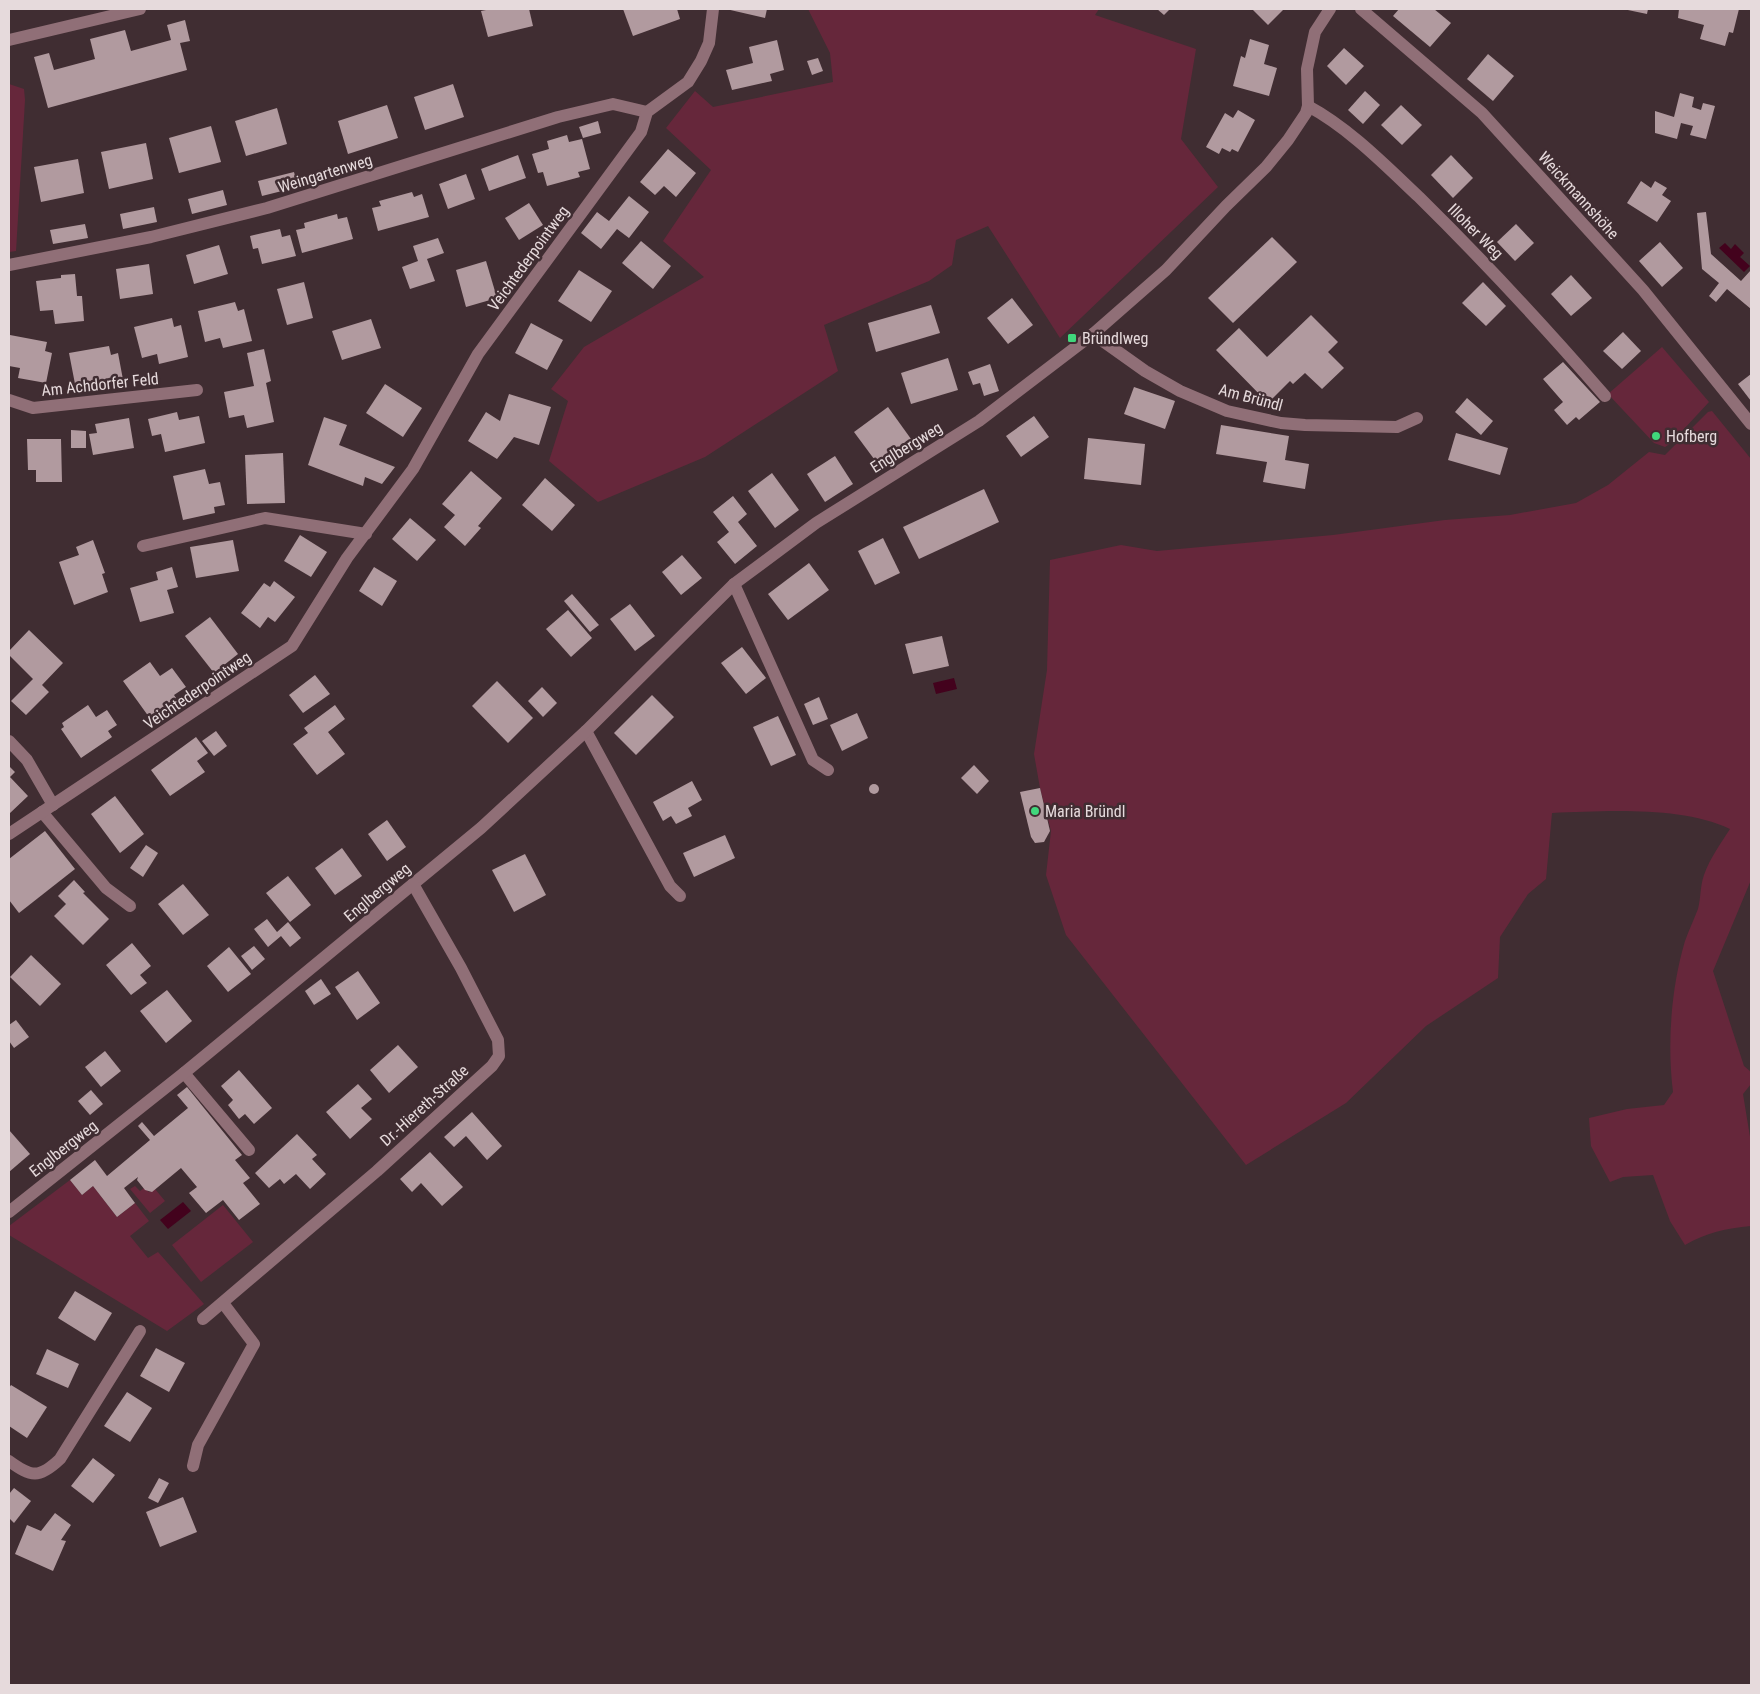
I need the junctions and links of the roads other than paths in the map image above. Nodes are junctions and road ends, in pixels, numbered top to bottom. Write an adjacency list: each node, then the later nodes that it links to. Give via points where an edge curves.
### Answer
1 (140, 9): 5 (street)
2 (713, 9): 7 (street, via 709,43 688,82)
3 (1330, 9): 6 (street, via 1315,32 1307,69)
4 (1361, 9): 14 (street, Weickmannshöhe, via 1482,113 1643,290)
5 (9, 40)
6 (1308, 106): 9 (street, via 1288,140 1266,167 1166,270); 11 (street, Illoher Weg, via 1326,115 1461,238 1527,306)
7 (648, 112): 8 (street, Weingartenweg, via 613,104 558,116 267,208 151,237); 15 (street, Veichtederpointweg, via 641,132 478,354 412,469)
8 (9, 265)
9 (1093, 334): 13 (street, Am Bründl, via 1162,381 1228,411 1305,425 1397,427); 17 (street, Englbergweg, via 979,421 816,523)
10 (196, 390): 12 (street, Am Achdorfer Feld, via 33,408)
11 (1605, 396)
12 (9, 400)
13 (1417, 418)
14 (1751, 424)
15 (366, 534): 16 (street, via 265,518); 21 (street, Veichtederpointweg, via 347,558 292,646)
16 (143, 546)
17 (734, 584): 18 (street, Englbergweg); 20 (street, via 813,760)
18 (586, 731): 23 (street, Englbergweg, via 481,828); 24 (street, via 670,886)
19 (9, 741): 21 (street, via 27,760)
20 (828, 770)
21 (48, 809): 22 (street, Veichtederpointweg); 25 (street, via 106,888)
22 (9, 834)
23 (413, 884): 26 (street, Englbergweg); 29 (street, Dr.-Hiereth-Straße, via 498,1040 499,1056 377,1171)
24 (680, 896)
25 (130, 906)
26 (184, 1073): 27 (street); 28 (street, Englbergweg)
27 (249, 1150)
28 (9, 1212)
29 (223, 1303): 30 (street, Dr.-Hiereth-Straße); 33 (street, via 254,1344 198,1445)
30 (203, 1319)
31 (140, 1331): 32 (street, via 60,1459 49,1469 36,1474 25,1473)
32 (9, 1461)
33 (193, 1466)

